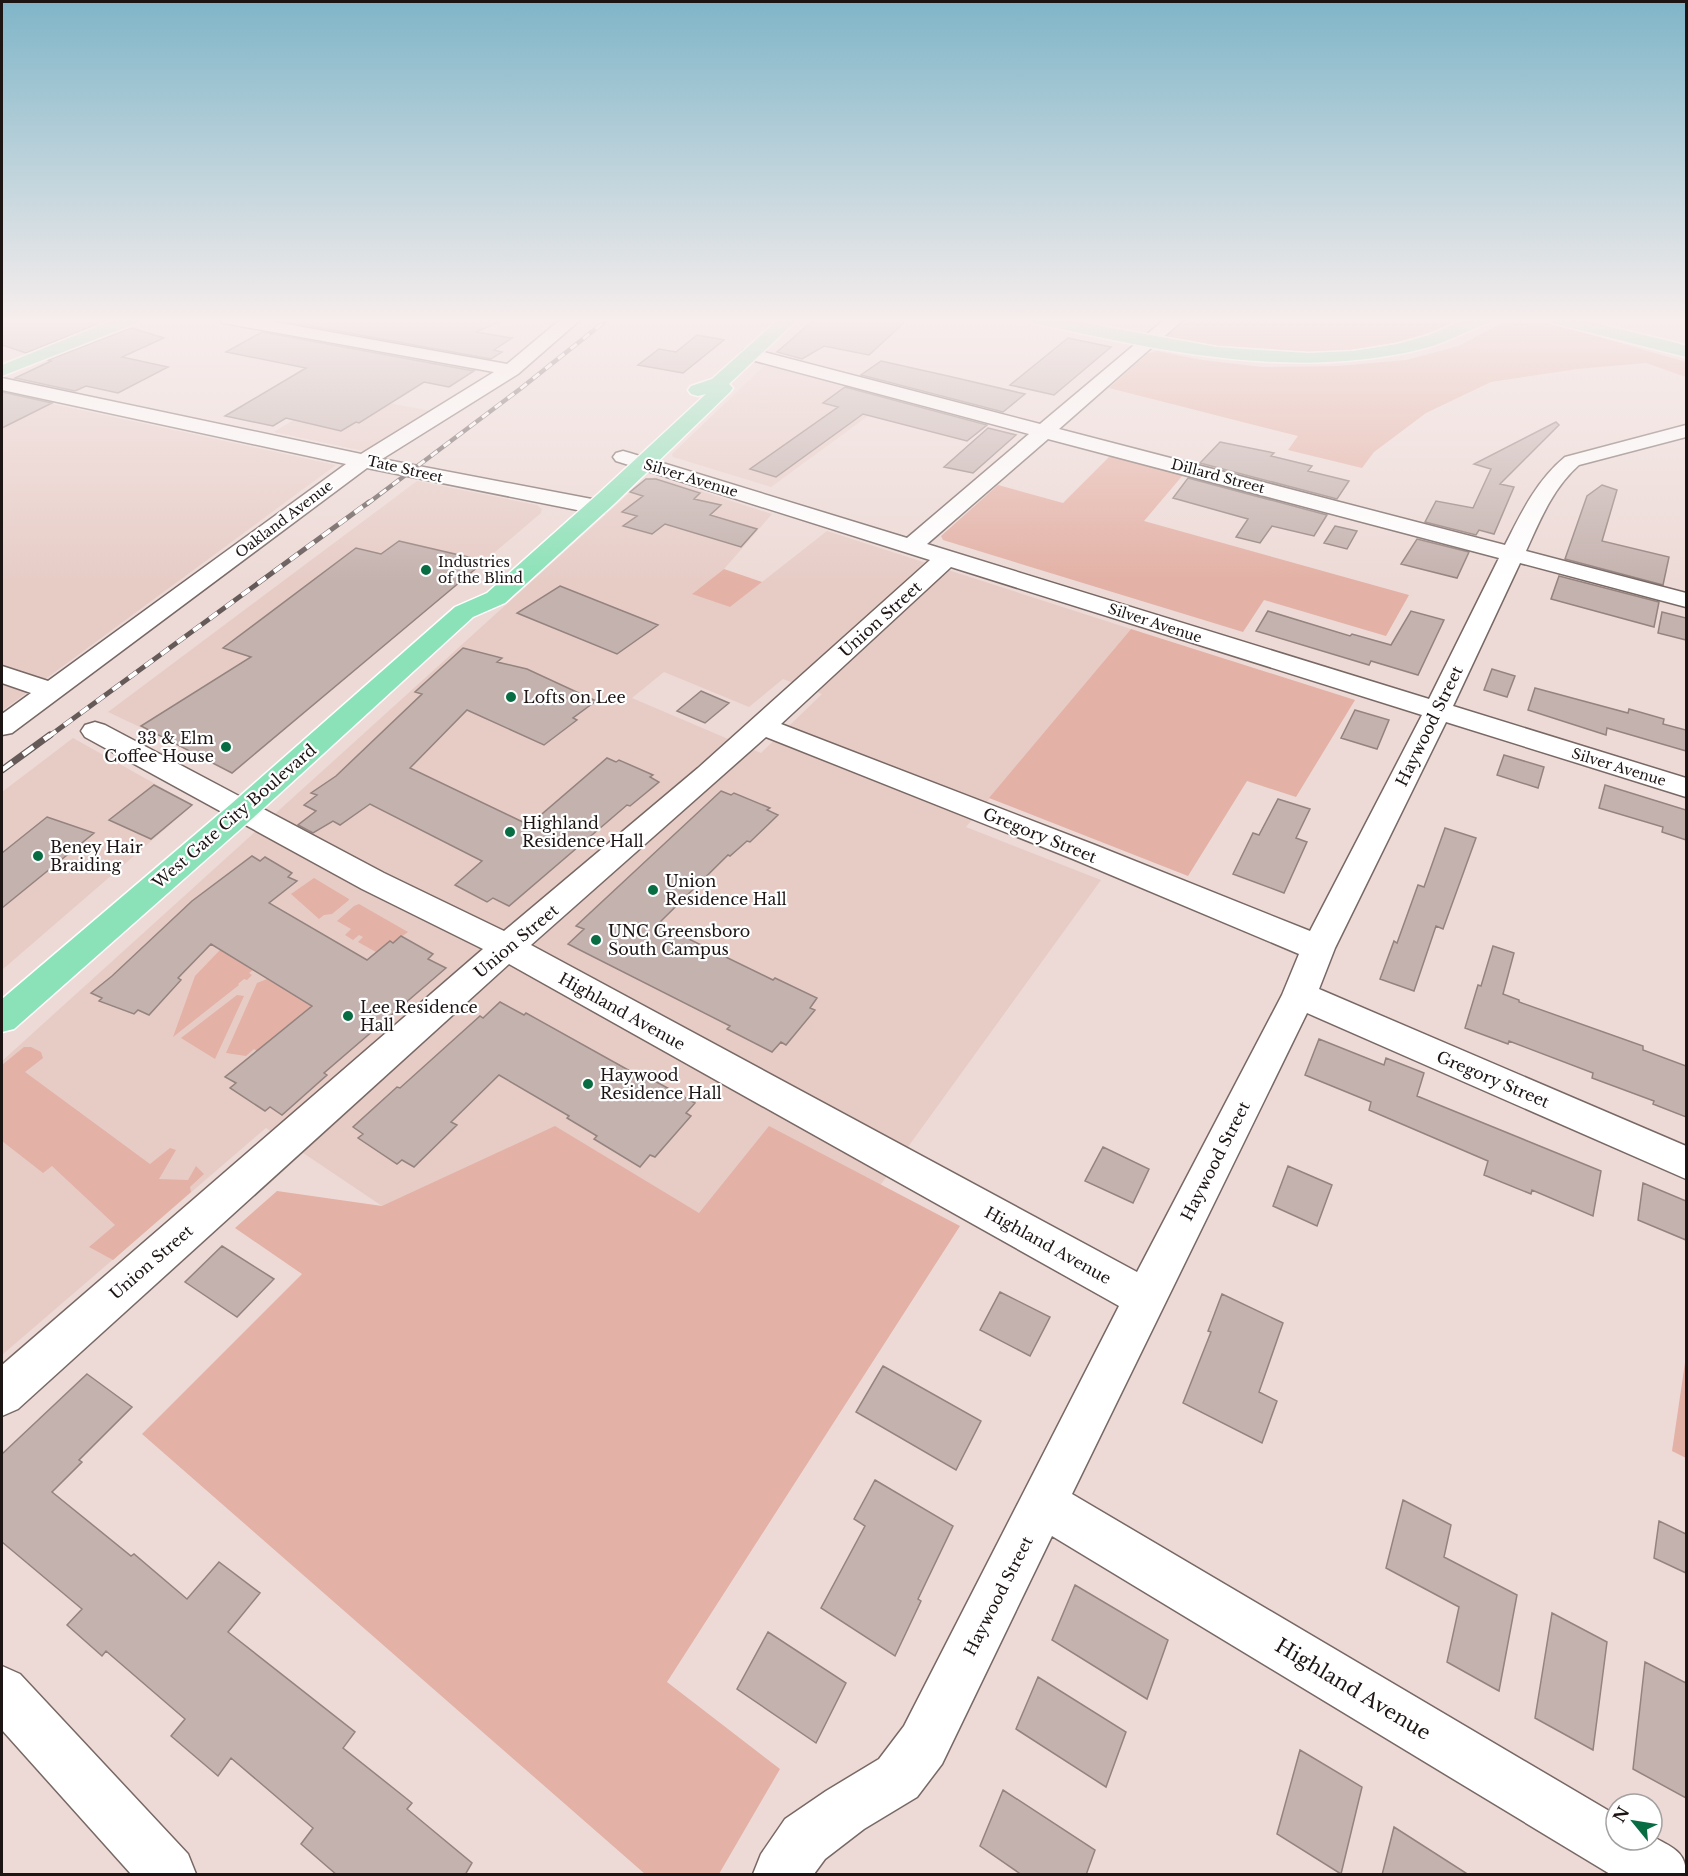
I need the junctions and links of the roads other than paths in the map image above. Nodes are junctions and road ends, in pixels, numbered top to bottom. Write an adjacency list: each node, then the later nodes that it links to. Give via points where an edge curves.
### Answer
1 (105, 407): 8 (street, Tate Street)
2 (452, 407): 8 (street, Oakland Avenue)
3 (699, 407): 9 (main road, West Gate City Boulevard)
4 (952, 407): 6 (street, Dillard Street)
5 (1074, 407): 6 (street)
6 (1046, 431): 12 (street); 13 (street, Dillard Street)
7 (1686, 431): 13 (street, Haywood Street, via 1572,461 1536,505)
8 (365, 460): 10 (street, Tate Street); 18 (street, Oakland Avenue)
9 (633, 460): 10 (main road, West Gate City Boulevard); 11 (main road, West Gate City Boulevard); 12 (street, Silver Avenue)
10 (573, 502): 11 (street, Tate Street); 16 (main road, West Gate City Boulevard, via 469,593)
11 (597, 507): 16 (main road, West Gate City Boulevard, via 496,598)
12 (912, 545): 14 (street, Silver Avenue)
13 (1513, 555): 15 (street, Dillard Street); 19 (street, Haywood Street)
14 (948, 557): 19 (street, Silver Avenue); 20 (street, Union Street)
15 (1686, 600)
16 (464, 612): 24 (main road, West Gate City Boulevard)
17 (2, 674): 18 (street)
18 (52, 691): 21 (street, Oakland Avenue)
19 (1438, 710): 23 (street, Silver Avenue); 26 (street, Haywood Street)
20 (762, 726): 25 (street, Union Street); 26 (street, Gregory Street)
21 (2, 727)
22 (95, 731): 24 (street, Highland Avenue)
23 (1686, 788)
24 (242, 811): 25 (street, Highland Avenue); 28 (main road, West Gate City Boulevard)
25 (507, 948): 30 (street, Highland Avenue); 31 (street, Union Street)
26 (1318, 948): 27 (street, Haywood Street)
27 (1299, 995): 29 (street, Gregory Street); 30 (street, Haywood Street)
28 (2, 1018)
29 (1686, 1162)
30 (1145, 1298): 32 (street, Haywood Street)
31 (2, 1394)
32 (1044, 1504): 35 (street, Haywood Street, via 923,1745 898,1778 805,1839); 36 (street, Highland Avenue)
33 (2, 1692): 34 (street)
34 (168, 1875)
35 (781, 1875)
36 (1662, 1875)

